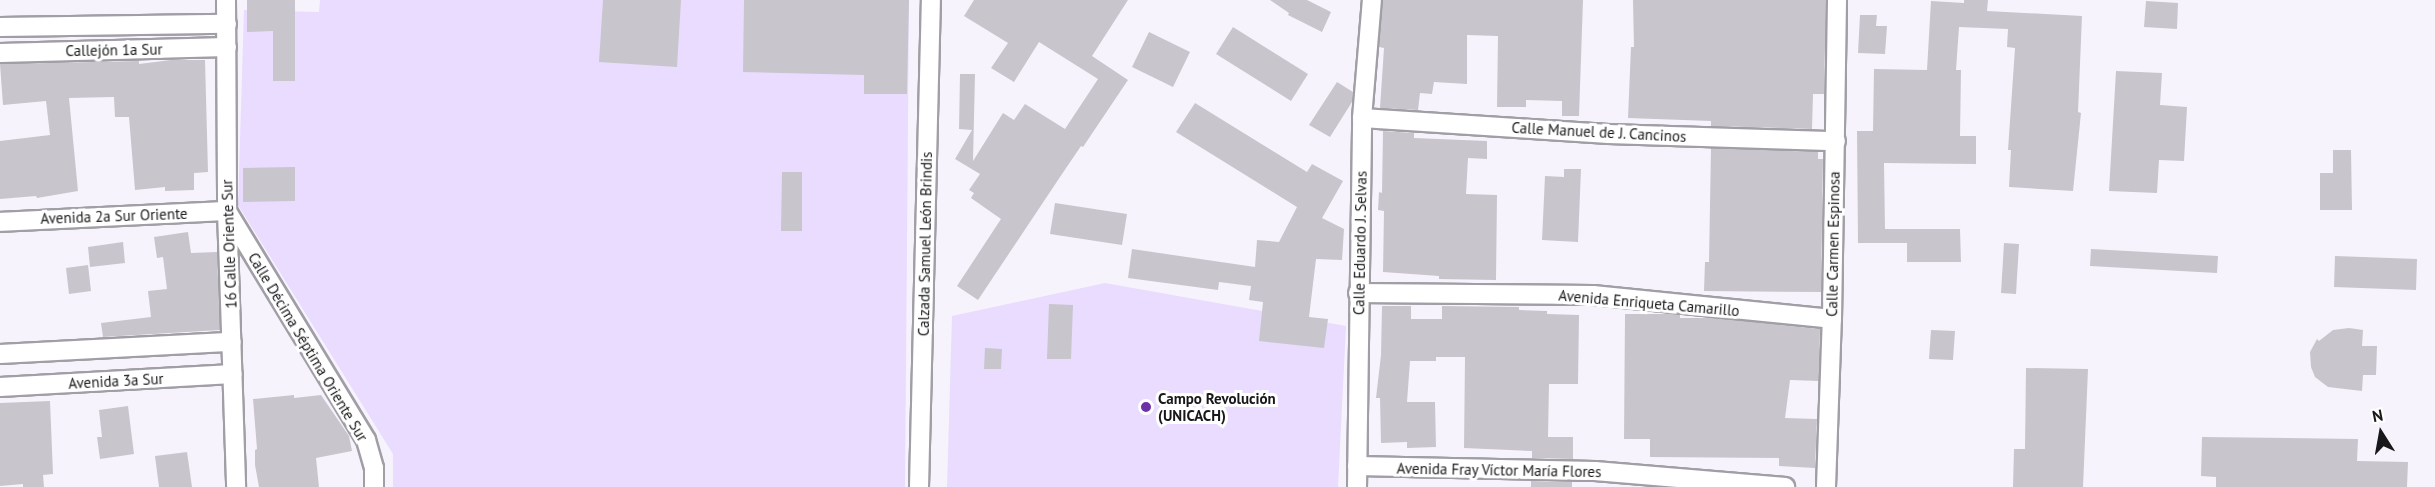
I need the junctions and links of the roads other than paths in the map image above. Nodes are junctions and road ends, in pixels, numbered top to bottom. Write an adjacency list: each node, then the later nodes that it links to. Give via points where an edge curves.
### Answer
1 (226, 0): 5 (street, 16 Calle Oriente Sur)
2 (931, 0): 24 (street, Calzada Samuel León Brindis)
3 (1372, 0): 9 (street, Calle Eduardo J. Selvas)
4 (1837, 0): 10 (street, Calle Carmen Espinosa)
5 (227, 24): 6 (street, Callejón 1a Sur); 7 (street, 16 Calle Oriente Sur)
6 (0, 27)
7 (227, 47): 8 (street, Callejón 1a Sur); 11 (street, 16 Calle Oriente Sur)
8 (0, 52)
9 (1362, 118): 10 (street, Calle Manuel de J. Cancinos, via 1608,134); 13 (street, Calle Eduardo J. Selvas)
10 (1836, 141): 14 (street, Calle Carmen Espinosa)
11 (227, 212): 12 (street, Avenida 2a Sur Oriente); 15 (street, 16 Calle Oriente Sur); 23 (street, Calle Décima Séptima Oriente Sur, via 366,440 374,468)
12 (0, 222)
13 (1358, 293): 14 (street, Avenida Enriqueta Camarillo, via 1593,295); 21 (street, Calle Eduardo J. Selvas)
14 (1832, 319): 27 (street, Calle Carmen Espinosa)
15 (232, 342): 16 (street); 18 (street, 16 Calle Oriente Sur)
16 (30, 353): 17 (street); 19 (street)
17 (0, 354)
18 (233, 374): 19 (street, Avenida 3a Sur); 22 (street, 16 Calle Oriente Sur)
19 (32, 385): 20 (street, Avenida 3a Sur)
20 (0, 387)
21 (1357, 466): 25 (street, Calle Eduardo J. Selvas); 26 (street, Avenida Fray Víctor María Flores, via 1595,471)
22 (236, 487)
23 (374, 487)
24 (919, 487)
25 (1357, 487)
26 (1785, 487)
27 (1826, 487)

